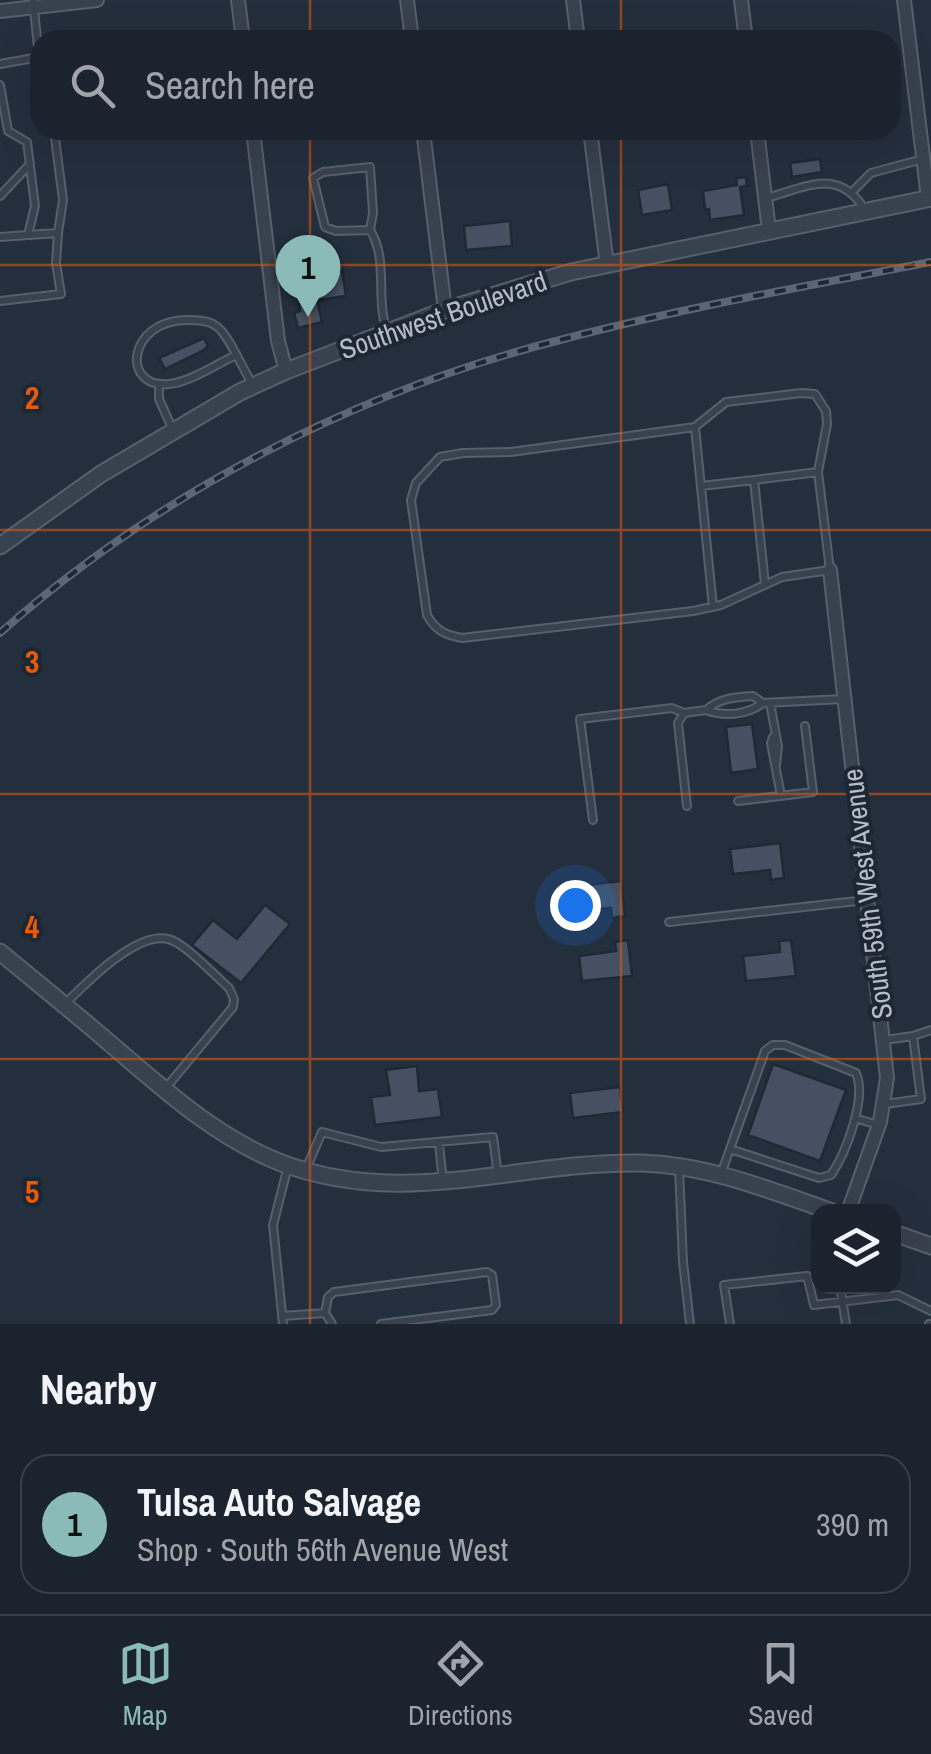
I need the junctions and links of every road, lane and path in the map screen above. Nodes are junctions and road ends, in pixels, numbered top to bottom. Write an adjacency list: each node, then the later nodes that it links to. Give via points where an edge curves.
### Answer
1 (98, 0): 7 (street)
2 (238, 0): 10 (street)
3 (407, 0): 11 (street)
4 (573, 0): 12 (street)
5 (741, 0): 13 (street)
6 (904, 0): 22 (street)
7 (33, 4): 8 (street); 9 (lane)
8 (0, 11)
9 (36, 30)
10 (241, 30)
11 (411, 30)
12 (577, 30)
13 (745, 30)
14 (30, 59): 15 (lane)
15 (0, 64)
16 (0, 85): 23 (lane, via 8,132 27,142)
17 (55, 140): 31 (lane, via 63,200)
18 (254, 140): 39 (street)
19 (424, 140): 36 (street)
20 (591, 140): 34 (street)
21 (758, 140): 26 (street)
22 (925, 151): 24 (lane, via 871,173); 27 (street)
23 (30, 164): 25 (lane); 32 (lane, via 35,206)
24 (852, 192): 26 (lane, via 820,183); 28 (lane)
25 (0, 196)
26 (765, 198): 30 (street)
27 (929, 198): 28 (street, Southwest Boulevard)
28 (866, 211): 30 (street, Southwest Boulevard)
29 (370, 230): 29 (lane, via 370,167 312,178 325,227); 37 (lane)
30 (769, 231): 34 (street, Southwest Boulevard)
31 (58, 233): 32 (lane); 35 (lane, via 61,294)
32 (28, 234): 33 (lane)
33 (0, 237)
34 (607, 264): 36 (street, Southwest Boulevard)
35 (0, 301)
36 (445, 310): 37 (street, Southwest Boulevard)
37 (388, 332): 39 (street, Southwest Boulevard)
38 (234, 356): 40 (lane, via 177,382); 40 (lane, via 222,329 210,322 159,324 142,340 137,358 141,373); 41 (lane)
39 (286, 371): 41 (street, Southwest Boulevard)
40 (159, 383): 43 (lane)
41 (254, 386): 43 (street, Southwest Boulevard)
42 (695, 427): 44 (lane, via 726,402 815,394 827,424); 46 (lane); 50 (lane, via 440,457 416,483 411,500 427,615 450,636)
43 (172, 430): 47 (street, Southwest Boulevard)
44 (818, 472): 45 (lane); 48 (lane)
45 (754, 480): 46 (lane); 49 (lane)
46 (701, 486): 50 (lane)
47 (0, 546)
48 (830, 570): 49 (lane); 51 (street, South 59th West Avenue)
49 (765, 585): 50 (lane)
50 (713, 607)
51 (844, 698): 52 (lane); 60 (street, South 59th West Avenue)
52 (766, 703): 53 (lane, via 736,713); 53 (lane, via 733,698); 56 (lane)
53 (706, 710): 54 (lane)
54 (684, 714): 58 (lane, via 678,723); 59 (lane, via 672,708 580,719)
55 (806, 726): 56 (lane, via 813,792)
56 (780, 796): 57 (lane)
57 (738, 801)
58 (688, 806)
59 (592, 820)
60 (867, 900): 61 (lane); 66 (street, South 59th West Avenue)
61 (669, 922)
62 (2, 959): 63 (street)
63 (64, 1005): 67 (street); 67 (lane, via 132,947 171,939 186,951 229,988 233,1007)
64 (931, 1030): 65 (lane)
65 (913, 1036): 66 (lane); 68 (lane)
66 (884, 1040): 70 (street, South 59th West Avenue)
67 (164, 1090): 75 (street, via 233,1140)
68 (921, 1098): 69 (lane); 70 (lane)
69 (931, 1098)
70 (884, 1104): 72 (street, South 59th West Avenue)
71 (856, 1118): 72 (lane); 74 (lane, via 834,1171 824,1177); 74 (lane, via 856,1073 773,1045)
72 (879, 1126): 81 (street, South 59th West Avenue)
73 (439, 1144): 77 (lane, via 382,1147 322,1132); 79 (lane, via 492,1137); 80 (lane)
74 (730, 1149): 78 (lane)
75 (289, 1165): 77 (street); 89 (lane, via 273,1226)
76 (679, 1167): 78 (street); 79 (street, via 622,1164); 92 (lane)
77 (306, 1170): 80 (street, via 377,1184)
78 (721, 1174): 82 (street)
79 (498, 1177): 80 (street)
80 (443, 1183)
81 (851, 1204)
82 (811, 1205)
83 (901, 1235): 84 (street)
84 (931, 1246)
85 (841, 1294): 86 (lane)
86 (842, 1303): 87 (lane, via 898,1295); 93 (lane, via 814,1304 808,1276 724,1285); 94 (lane)
87 (931, 1311)
88 (325, 1313): 89 (lane); 90 (lane); 91 (lane, via 334,1292 492,1275 492,1310)
89 (283, 1320)
90 (332, 1324)
91 (381, 1324)
92 (690, 1324)
93 (730, 1324)
94 (846, 1324)

